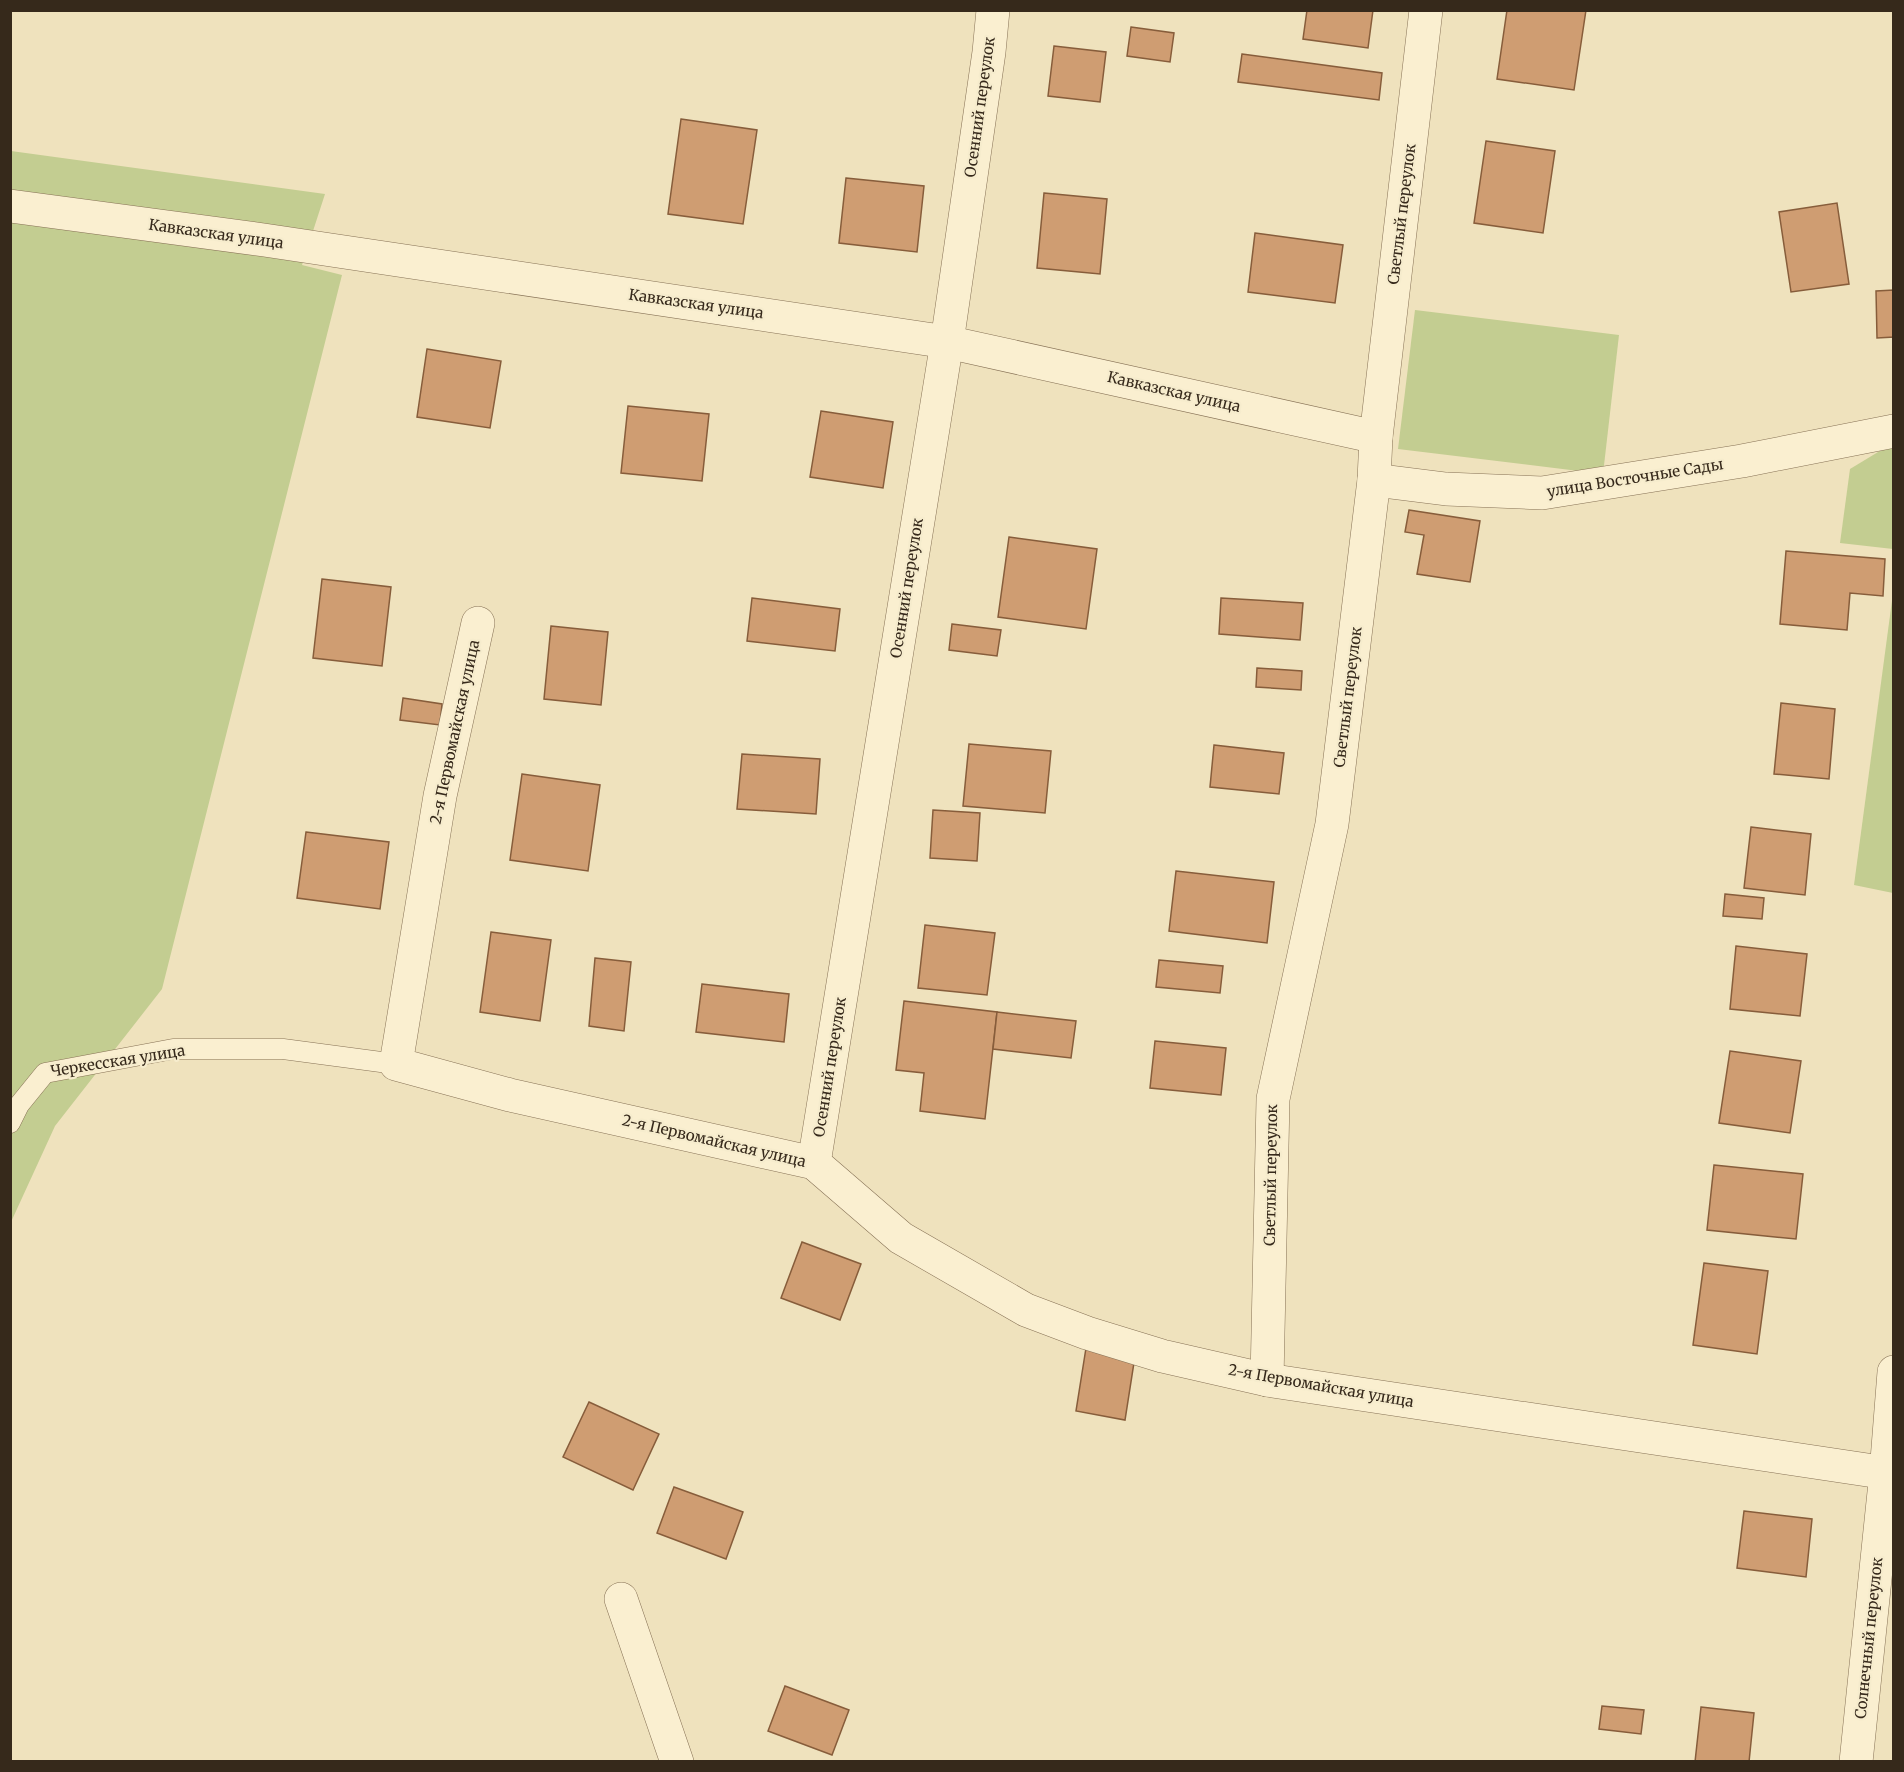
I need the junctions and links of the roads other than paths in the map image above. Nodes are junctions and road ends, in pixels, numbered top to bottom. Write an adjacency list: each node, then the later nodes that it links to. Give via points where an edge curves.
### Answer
1 (993, 10): 4 (street, Осенний переулок)
2 (1426, 10): 6 (street, Светлый переулок)
3 (10, 206): 4 (street, Кавказcкая улица)
4 (947, 342): 6 (street, Кавказcкая улица); 11 (street, Осенний переулок)
5 (1893, 430): 7 (street, улица Восточные Сады, via 1742,461 1542,493 1446,489)
6 (1376, 437): 7 (street, Светлый переулок)
7 (1374, 480): 13 (street, Светлый переулок, via 1332,824 1272,1099)
8 (478, 623): 9 (street, 2-я Первомайская улица, via 440,796)
9 (396, 1064): 10 (lane, Черкесская улица, via 282,1049 173,1049 45,1073 19,1104); 11 (street, 2-я Первомайская улица, via 510,1095)
10 (10, 1123)
11 (814, 1163): 13 (street, 2-я Первомайская улица, via 901,1238 1026,1310 1162,1356)
12 (1893, 1372): 14 (street, Солнечный переулок)
13 (1267, 1380): 14 (street, 2-я Первомайская улица)
14 (1890, 1473): 17 (street, Солнечный переулок)
15 (621, 1599): 16 (street)
16 (677, 1761)
17 (1856, 1761)

